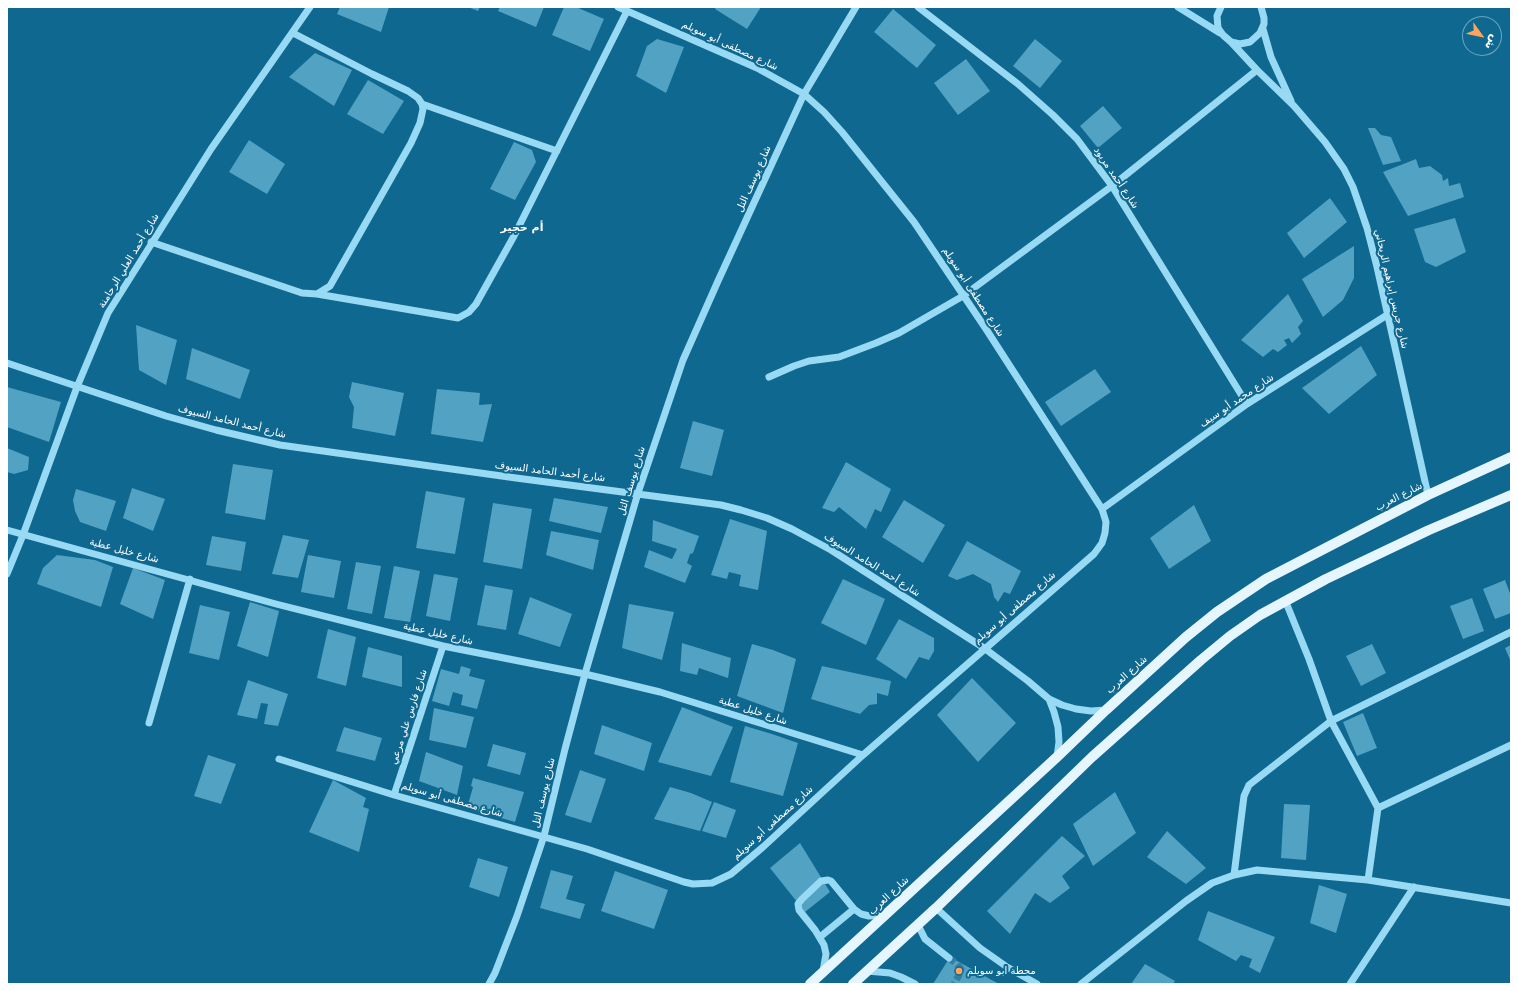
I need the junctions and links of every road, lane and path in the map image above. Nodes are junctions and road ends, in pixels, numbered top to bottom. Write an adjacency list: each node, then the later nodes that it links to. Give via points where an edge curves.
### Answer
1 (310, 7): 12 (street, شارع أحمد العلي الرحامنة)
2 (618, 7): 9 (street, شارع مصطفى أبو سويلم)
3 (856, 7): 16 (street, شارع يوسف التل)
4 (918, 7): 20 (street, شارع أحمد مريود, via 1018,84 1053,115 1077,139)
5 (1178, 7): 13 (street)
6 (1221, 7): 13 (street, via 1217,22)
7 (1261, 7): 10 (street)
8 (1269, 7): 10 (street)
9 (627, 11): 16 (street, شارع مصطفى أبو سويلم, via 757,68); 19 (street)
10 (1264, 18): 11 (street, شارع جريس إبراهيم الريحاني)
11 (1263, 29): 14 (street, via 1250,42); 18 (street, شارع جريس إبراهيم الريحاني, via 1270,57)
12 (293, 33): 17 (street, via 408,91); 21 (street, شارع أحمد العلي الرحامنة, via 211,149)
13 (1222, 35): 14 (street, شارع جريس إبراهيم الريحاني)
14 (1231, 42): 15 (street, شارع جريس إبراهيم الريحاني)
15 (1257, 70): 18 (street, شارع جريس إبراهيم الريحاني); 20 (street)
16 (804, 94): 23 (street, شارع مصطفى أبو سويلم, via 824,112 879,177 914,222); 30 (street, شارع يوسف التل, via 683,360)
17 (422, 104): 19 (street); 22 (street, via 420,123 397,169 330,286)
18 (1294, 106): 24 (street, شارع جريس إبراهيم الريحاني, via 1334,154 1353,187 1367,228)
19 (557, 151): 22 (street, via 514,236 469,312 458,318)
20 (1112, 186): 23 (street); 28 (street, شارع أحمد مريود)
21 (151, 242): 22 (street, via 302,294); 27 (street, شارع أحمد العلي الرحامنة, via 108,313)
22 (317, 294)
23 (963, 296): 26 (street, via 876,344 839,357 809,361); 33 (street, شارع مصطفى أبو سويلم)
24 (1387, 315): 28 (street, شارع محمد أبو سيف); 31 (street, شارع جريس إبراهيم الريحاني)
25 (7, 363): 27 (street, شارع أحمد الحامد السيوف)
26 (769, 377)
27 (77, 387): 30 (street, شارع أحمد الحامد السيوف, via 166,416 280,445); 35 (street, شارع أحمد العلي الرحامنة)
28 (1247, 404): 33 (street, شارع محمد أبو سيف)
29 (1511, 457): 31 (main road, شارع العرب)
30 (638, 494): 41 (street, شارع أحمد الحامد السيوف, via 721,505 768,518 831,550); 42 (street, شارع يوسف التل)
31 (1428, 495): 44 (main road, شارع العرب, via 1266,579 1241,595 1186,637)
32 (1511, 495): 38 (main road, via 1429,530)
33 (1102, 509): 41 (street, شارع مصطفى أبو سويلم, via 1106,533 1094,554)
34 (7, 530): 35 (street, شارع خليل عطية)
35 (23, 535): 36 (street, شارع أحمد العلي الرحامنة); 37 (street, شارع خليل عطية)
36 (7, 574)
37 (190, 579): 40 (street, شارع خليل عطية, via 276,604); 46 (street)
38 (1285, 600): 45 (street, via 1310,659); 58 (main road, via 1260,615 1201,660 1092,757)
39 (1511, 632): 45 (street)
40 (442, 646): 42 (street, شارع خليل عطية); 51 (street, شارع فارس علي مرعي)
41 (984, 648): 43 (street, شارع أحمد الحامد السيوف, via 1023,676); 48 (street, شارع مصطفى أبو سويلم)
42 (585, 674): 48 (street, شارع خليل عطية, via 660,692); 53 (street, شارع يوسف التل)
43 (1049, 699): 44 (street, شارع أحمد الحامد السيوف, via 1076,709); 49 (street, شارع أحمد الحامد السيوف, via 1058,727)
44 (1106, 710): 49 (main road, شارع العرب)
45 (1330, 721): 52 (street); 54 (street, via 1247,787)
46 (149, 723)
47 (1511, 745): 52 (street)
48 (863, 755): 53 (street, شارع مصطفى أبو سويلم, via 763,847 730,874 712,883 684,882)
49 (1057, 757): 60 (main road, شارع العرب)
50 (279, 759): 51 (street, شارع مصطفى أبو سويلم)
51 (394, 794): 53 (street, شارع مصطفى أبو سويلم)
52 (1378, 808): 55 (street)
53 (544, 836): 66 (street, شارع يوسف التل, via 505,948)
54 (1234, 875): 55 (street, via 1257,870); 71 (street, via 1212,883 1186,901)
55 (1368, 880): 56 (street)
56 (1414, 887): 57 (street); 72 (street)
57 (1511, 903)
58 (936, 908): 61 (main road); 70 (street, via 985,952)
59 (854, 909): 60 (street, via 869,916); 62 (street); 62 (street, via 831,881 821,881 799,901 798,907)
60 (886, 915): 65 (main road, شارع العرب)
61 (918, 925): 63 (street, via 925,939); 64 (main road)
62 (820, 937): 65 (street, via 826,954)
63 (949, 958)
64 (868, 971): 68 (main road); 69 (street, via 890,973)
65 (823, 972): 67 (main road, شارع العرب)
66 (489, 984)
67 (810, 984)
68 (853, 984)
69 (915, 984)
70 (1037, 984)
71 (1081, 984)
72 (1350, 984)

